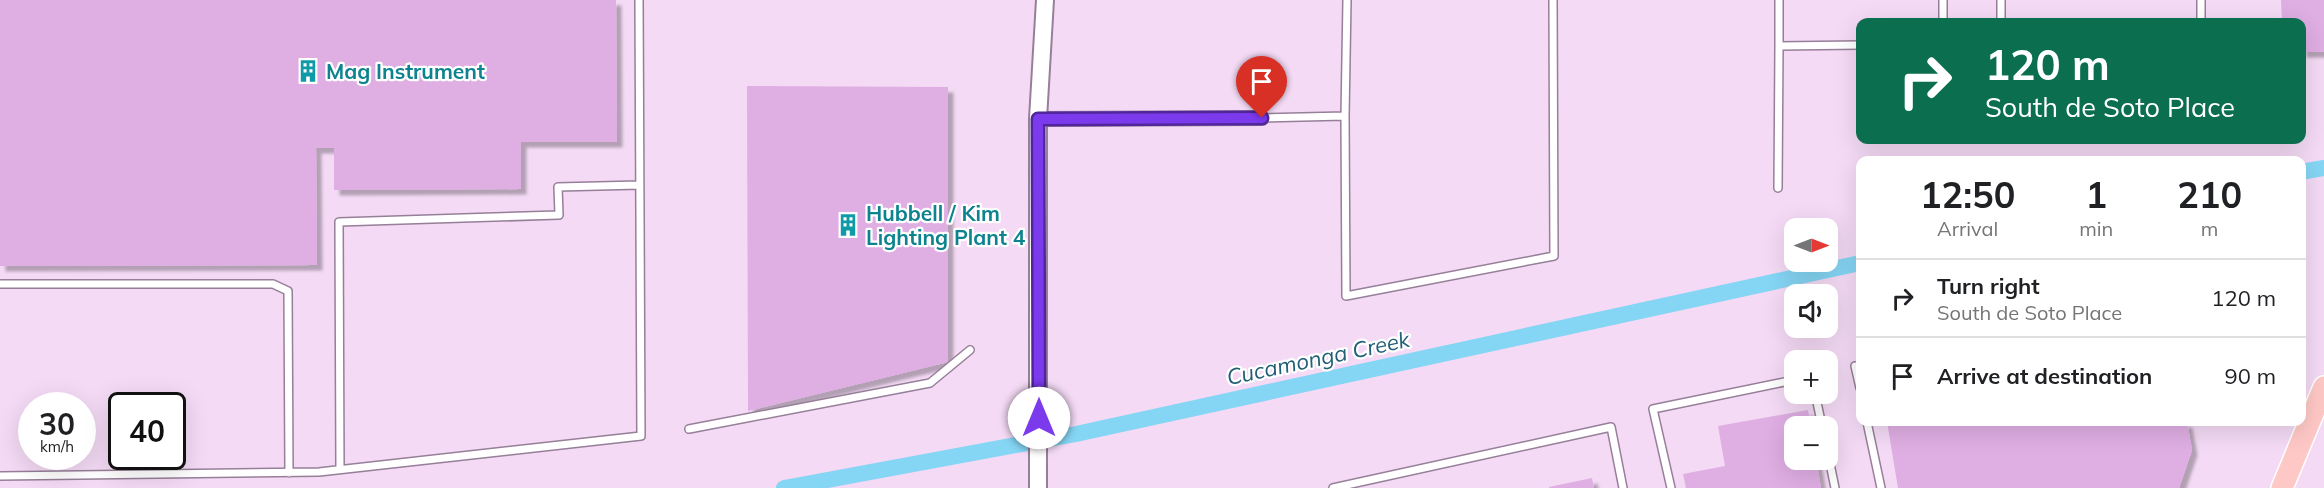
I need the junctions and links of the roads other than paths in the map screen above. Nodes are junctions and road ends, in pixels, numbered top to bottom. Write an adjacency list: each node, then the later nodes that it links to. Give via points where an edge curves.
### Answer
1 (639, 0): 17 (lane)
2 (1046, 0): 16 (street)
3 (1347, 0): 14 (lane)
4 (1553, 0): 14 (lane, via 1554,256 1346,296)
5 (1779, 0): 13 (lane)
6 (1943, 0): 9 (lane)
7 (2001, 0): 10 (lane)
8 (2201, 0): 11 (lane)
9 (1943, 18)
10 (2001, 18)
11 (2201, 18)
12 (1856, 45): 13 (lane)
13 (1779, 46): 18 (lane)
14 (1345, 116): 15 (lane)
15 (1262, 118): 16 (street)
16 (1038, 119): 29 (street)
17 (639, 185): 25 (lane, via 641,436); 25 (lane, via 558,187 559,215 339,222)
18 (1778, 188)
19 (0, 284): 27 (lane, via 273,284 288,291)
20 (970, 350): 24 (lane, via 930,383)
21 (1784, 382): 32 (lane, via 1653,409)
22 (2324, 387): 35 (main road)
23 (1868, 426): 34 (lane)
24 (689, 429)
25 (340, 469): 27 (lane)
26 (1831, 470): 33 (lane)
27 (289, 473): 28 (lane)
28 (0, 476)
29 (1038, 488)
30 (1333, 488): 31 (lane, via 1611,427)
31 (1623, 488)
32 (1671, 488)
33 (1835, 488)
34 (1881, 488)
35 (2282, 488)

